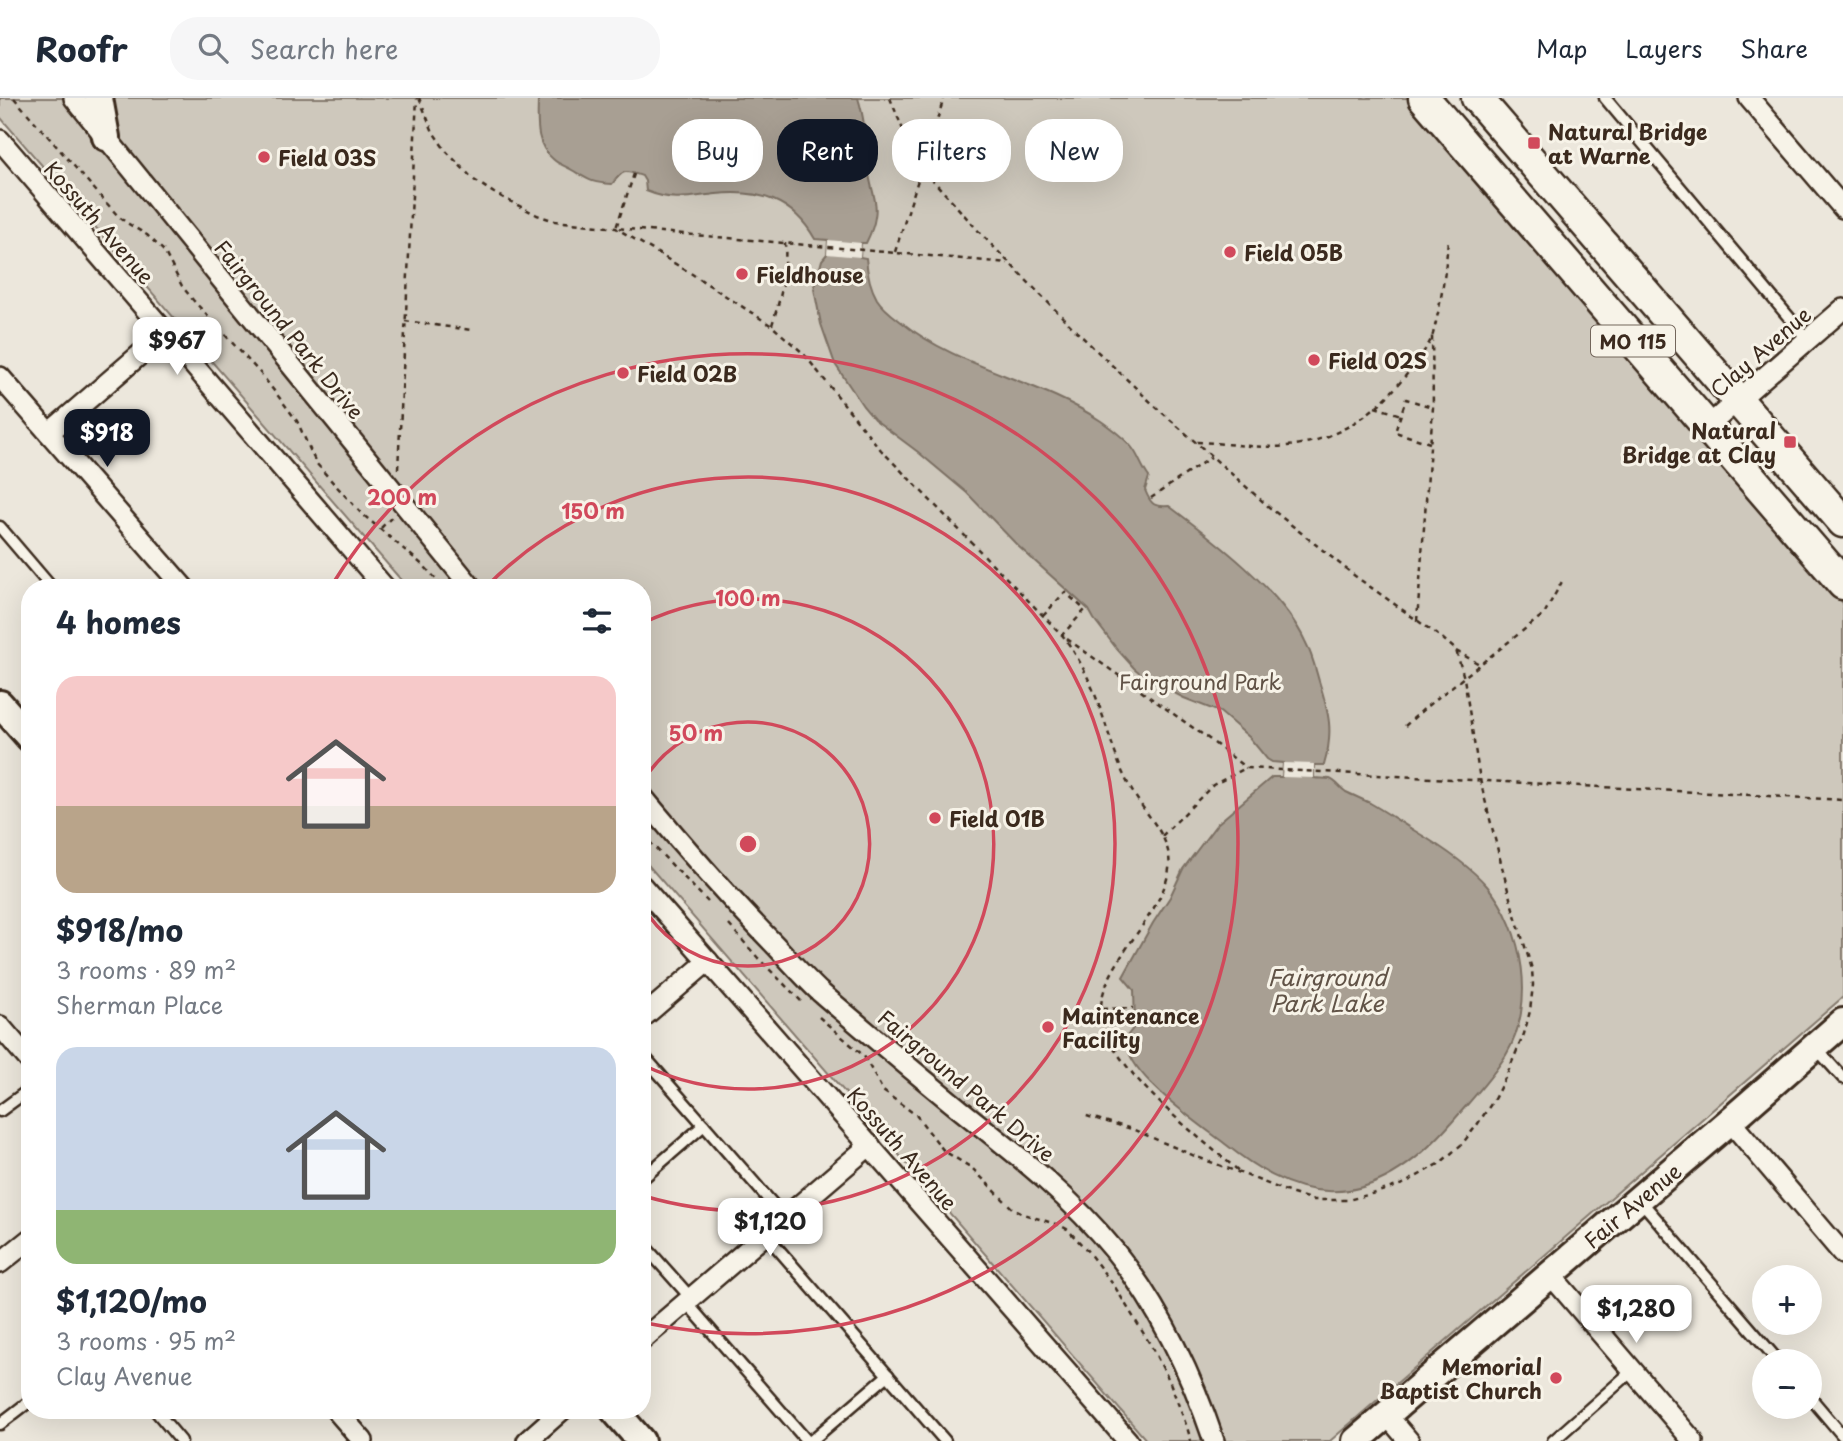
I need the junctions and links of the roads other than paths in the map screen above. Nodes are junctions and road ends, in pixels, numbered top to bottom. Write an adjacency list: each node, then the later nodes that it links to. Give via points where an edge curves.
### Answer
1 (74, 98): 7 (street, Fairground Park Drive)
2 (99, 98): 7 (street)
3 (1424, 98): 10 (main road, MO 115)
4 (1605, 98): 13 (lane)
5 (1749, 98): 9 (street)
6 (1484, 101): 15 (main road, MO 115)
7 (106, 137): 23 (street, Fairground Park Drive)
8 (0, 139): 12 (street, Kossuth Avenue)
9 (1843, 208)
10 (1581, 280): 15 (main road, via 1632,318 1700,392); 16 (main road, MO 115)
11 (1843, 309): 13 (street, Clay Avenue)
12 (165, 333): 17 (street); 22 (street, Kossuth Avenue)
13 (1809, 340): 15 (street, Clay Avenue)
14 (0, 377): 17 (street)
15 (1738, 400): 16 (street, Clay Avenue); 18 (main road, MO 115)
16 (1707, 427): 24 (main road, MO 115)
17 (49, 433): 21 (street)
18 (1843, 522)
19 (0, 527): 20 (lane)
20 (44, 579)
21 (176, 579)
22 (377, 579)
23 (465, 579)
24 (1843, 584)
25 (0, 704): 26 (street)
26 (21, 728)
27 (651, 807): 72 (street, Fairground Park Drive, via 817,989 1070,1201 1106,1241 1154,1307 1184,1364)
28 (651, 896): 29 (street, Kossuth Avenue)
29 (708, 961): 30 (street); 41 (street, Kossuth Avenue)
30 (651, 1010)
31 (1843, 1022): 33 (street, Fair Avenue)
32 (0, 1026): 34 (street)
33 (1815, 1046): 36 (lane); 39 (street, Fair Avenue)
34 (21, 1050)
35 (651, 1064): 40 (lane)
36 (1843, 1079)
37 (21, 1095): 38 (lane)
38 (0, 1111)
39 (1730, 1121): 43 (street, Fair Avenue); 48 (street)
40 (704, 1125): 42 (lane); 44 (lane)
41 (870, 1145): 44 (street); 71 (street, Kossuth Avenue)
42 (651, 1171)
43 (1639, 1199): 50 (street, Fair Avenue); 53 (lane)
44 (784, 1217): 45 (street)
45 (766, 1235): 51 (street); 55 (lane)
46 (21, 1246): 49 (street)
47 (651, 1254): 51 (lane)
48 (1843, 1254)
49 (0, 1263)
50 (1549, 1274): 54 (street); 58 (street, Fair Avenue)
51 (688, 1300): 52 (street); 69 (lane)
52 (651, 1332)
53 (1768, 1349)
54 (1632, 1371): 75 (lane); 76 (street)
55 (888, 1375): 69 (lane); 70 (lane)
56 (21, 1408): 63 (lane)
57 (1822, 1411): 64 (lane)
58 (1386, 1414): 73 (street, Fair Avenue); 74 (street)
59 (163, 1419): 65 (lane)
60 (344, 1419): 66 (street)
61 (552, 1419): 67 (street)
62 (622, 1419): 68 (street)
63 (0, 1424)
64 (1843, 1436)
65 (181, 1441)
66 (363, 1441)
67 (527, 1441)
68 (641, 1441)
69 (809, 1441)
70 (945, 1441)
71 (1128, 1441)
72 (1214, 1441)
73 (1356, 1441)
74 (1409, 1441)
75 (1553, 1441)
76 (1693, 1441)

